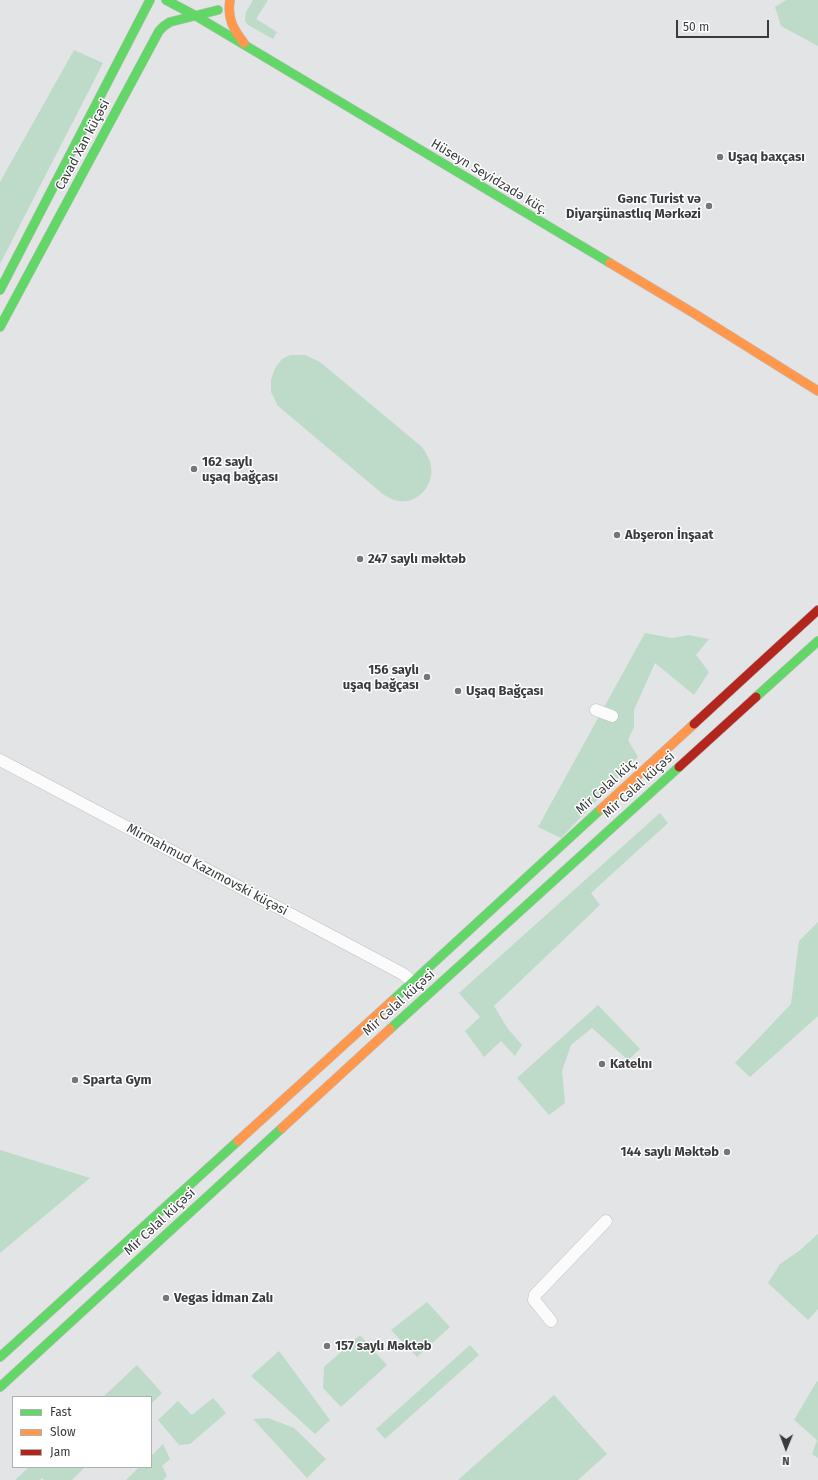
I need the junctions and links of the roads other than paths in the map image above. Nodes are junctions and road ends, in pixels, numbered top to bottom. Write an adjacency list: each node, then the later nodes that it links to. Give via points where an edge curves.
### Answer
1 (140, 0): 9 (street)
2 (150, 0): 9 (street, Cavad Xan küçəsi)
3 (166, 0): 6 (street)
4 (173, 0): 6 (street)
5 (230, 0): 7 (street); 10 (street, via 228,14 232,28)
6 (184, 10): 7 (street, via 199,14); 8 (street, Hüseyn Seyidzadə küç.)
7 (218, 10): 8 (street, Cavad Xan küçəsi)
8 (196, 16): 10 (street, Hüseyn Seyidzadə küç.); 12 (street, Cavad Xan küçəsi, via 171,21 159,31)
9 (141, 17): 11 (street, Cavad Xan küçəsi)
10 (249, 48): 13 (street, Hüseyn Seyidzadə küç., via 695,314)
11 (0, 290)
12 (0, 327)
13 (818, 391)
14 (818, 610): 19 (street, Mir Cəlal küç.)
15 (818, 641): 19 (street, Mir Cəlal küçəsi)
16 (596, 710): 17 (street)
17 (612, 716)
18 (0, 760): 19 (street, Mirmahmud Kazımovski küçəsi, via 403,974)
19 (420, 989): 22 (street, Mir Cəlal küçəsi); 23 (street, Mir Cəlal küçəsi)
20 (606, 1221): 21 (street, via 534,1294 534,1300)
21 (551, 1320)
22 (0, 1357)
23 (0, 1387)

